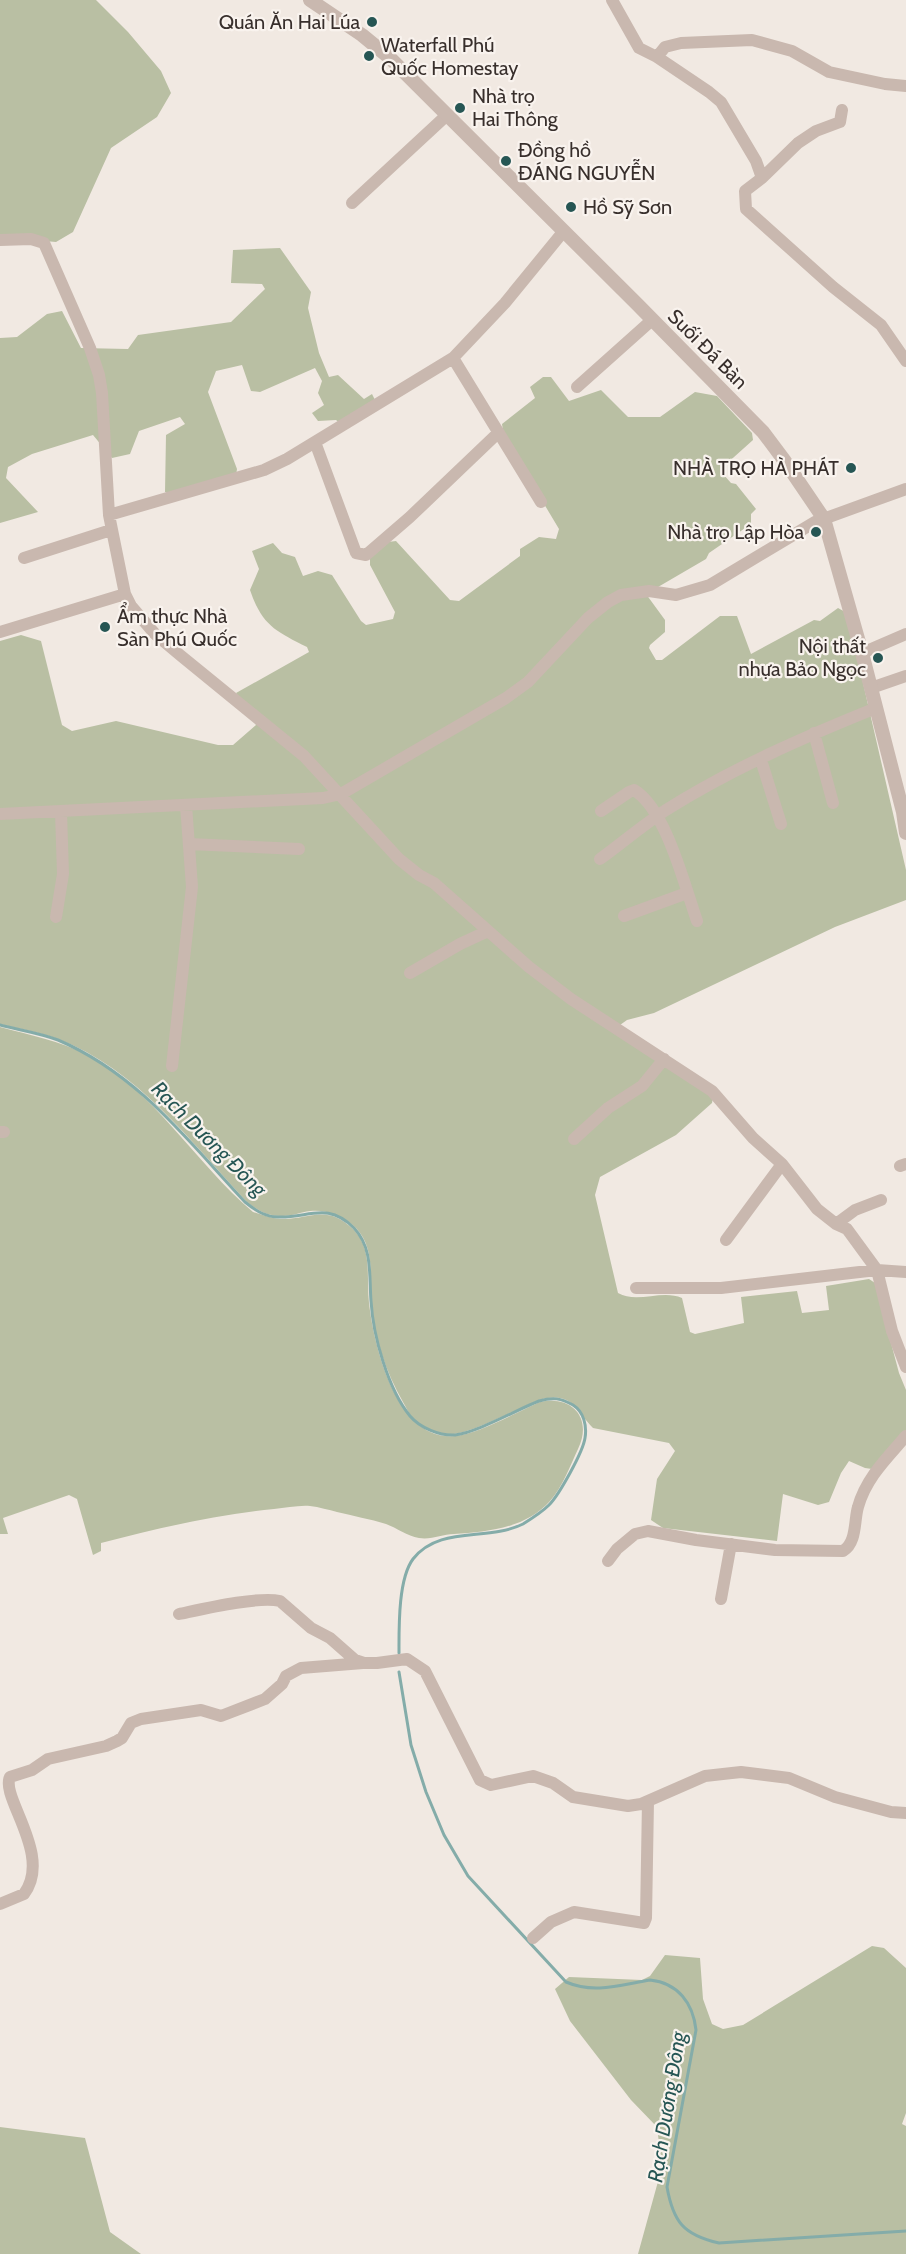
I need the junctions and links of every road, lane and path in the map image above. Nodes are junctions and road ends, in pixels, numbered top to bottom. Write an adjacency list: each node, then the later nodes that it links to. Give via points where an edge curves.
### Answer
1 (310, 0): 6 (street, Suối Đá Bàn, via 390,58)
2 (612, 0): 3 (street, via 636,45)
3 (657, 57): 4 (street, via 664,47 681,43 752,40 792,51 829,72); 7 (street, via 721,102)
4 (906, 86)
5 (842, 110): 7 (street, via 840,122 798,143)
6 (447, 115): 8 (street); 9 (street, Suối Đá Bàn)
7 (762, 178): 13 (street, via 745,191 746,209 881,325)
8 (352, 203)
9 (563, 232): 11 (street, Suối Đá Bàn); 12 (street, via 505,303)
10 (0, 240): 19 (street, via 32,239 44,243 95,360 102,393)
11 (652, 320): 14 (street); 20 (street, Suối Đá Bàn, via 763,432)
12 (453, 358): 15 (street); 16 (street)
13 (906, 361)
14 (578, 387)
15 (498, 433): 16 (street, via 366,555 356,553); 18 (street)
16 (315, 442): 19 (street, via 244,478)
17 (906, 489): 20 (street)
18 (541, 502)
19 (109, 514): 21 (street)
20 (824, 519): 26 (street, Suối Đá Bàn); 32 (street, via 710,585 676,595 636,591 608,602 528,682 506,698)
21 (111, 530): 22 (street); 23 (street)
22 (24, 558)
23 (125, 594): 24 (street); 32 (street, via 155,634 304,756)
24 (0, 632)
25 (906, 634): 26 (street)
26 (862, 653): 28 (street, Suối Đá Bàn)
27 (906, 676): 28 (street)
28 (871, 688): 29 (street, Suối Đá Bàn)
29 (876, 708): 30 (street); 35 (street, Suối Đá Bàn)
30 (814, 733): 31 (street); 33 (street)
31 (761, 760): 39 (street, via 706,786); 40 (street)
32 (341, 794): 34 (street); 49 (street, via 399,859 434,883)
33 (833, 803)
34 (186, 805): 37 (street); 42 (street)
35 (904, 807): 41 (street, Suối Đá Bàn)
36 (601, 811): 39 (street, via 634,790)
37 (61, 812): 38 (street); 47 (street, via 63,874)
38 (0, 814)
39 (657, 816): 44 (street); 45 (street)
40 (781, 825)
41 (906, 833)
42 (189, 844): 43 (street); 52 (street, via 192,887)
43 (298, 849)
44 (600, 859)
45 (687, 892): 46 (street); 48 (street)
46 (624, 916)
47 (56, 917)
48 (697, 921)
49 (488, 931): 50 (street); 51 (street, via 571,999)
50 (410, 973)
51 (664, 1059): 53 (street, via 642,1086 608,1108); 54 (street, via 712,1091)
52 (172, 1066)
53 (573, 1139)
54 (782, 1164): 56 (street, via 817,1209); 57 (street)
55 (881, 1200): 56 (street, via 855,1210)
56 (836, 1224): 58 (street, via 847,1229)
57 (726, 1240)
58 (877, 1270): 59 (street); 60 (street, via 721,1288); 61 (street, via 892,1331)
59 (906, 1272)
60 (636, 1288)
61 (906, 1367)
62 (906, 1436): 63 (street, via 868,1481 847,1548 776,1550)
63 (731, 1544): 64 (street, via 641,1531); 65 (street)
64 (608, 1561)
65 (722, 1599)
66 (179, 1614): 67 (street, via 280,1600 310,1628)
67 (364, 1663): 68 (street, via 301,1668 286,1676 265,1700 221,1716 201,1710 141,1719 131,1723 122,1738 106,1746 48,1759 32,1770 10,1777); 69 (street, via 407,1659 425,1671 480,1780 491,1785 533,1776 553,1783 573,1797 628,1806)
68 (4, 1789): 71 (street, via 20,1819 32,1857 32,1871 24,1894)
69 (648, 1801): 70 (street, via 705,1776 741,1772 789,1778 835,1797); 72 (street, via 644,1923 574,1912 551,1922)
70 (906, 1813)
71 (0, 1904)
72 (533, 1938)

